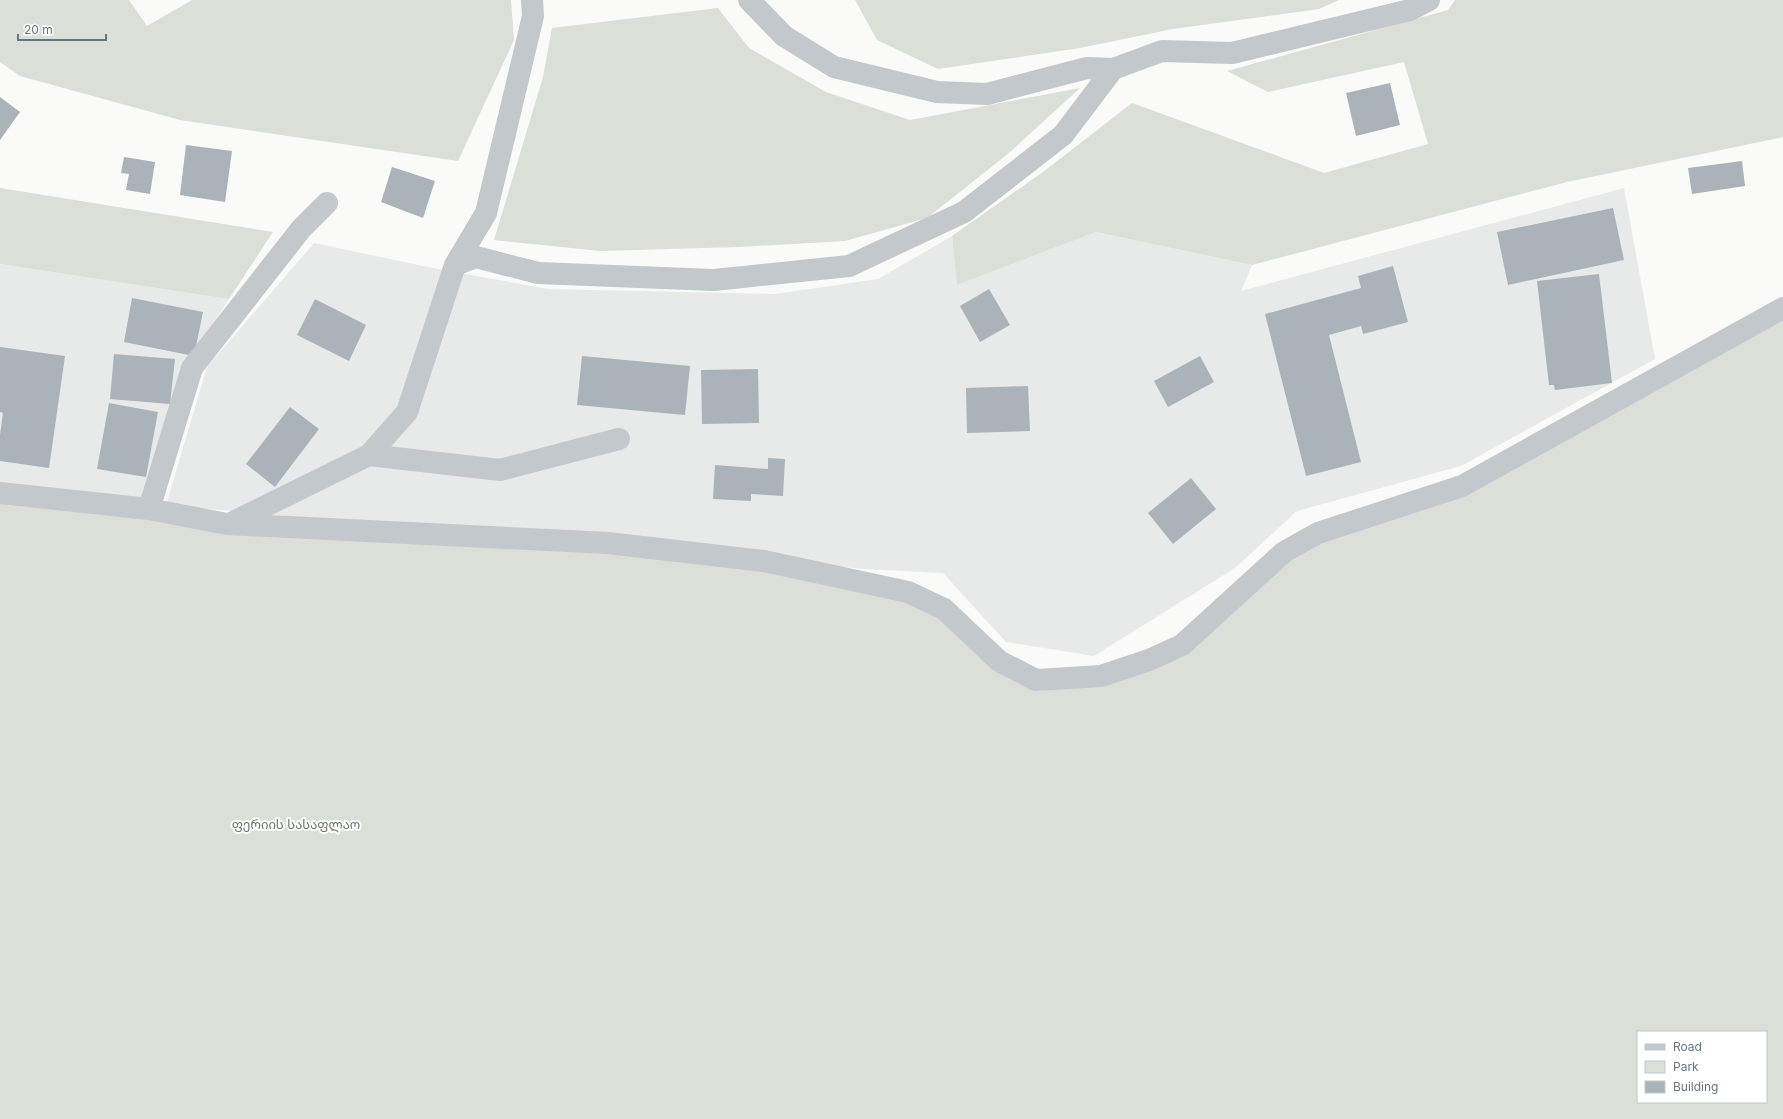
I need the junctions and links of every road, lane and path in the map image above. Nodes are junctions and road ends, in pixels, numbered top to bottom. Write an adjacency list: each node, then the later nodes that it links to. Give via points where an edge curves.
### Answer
1 (532, 0): 6 (street, via 533,16 486,213)
2 (749, 0): 4 (street, via 784,36 834,66 937,92 987,94 1087,68)
3 (1429, 0): 4 (street, via 1410,10 1232,53 1162,51)
4 (1113, 69): 6 (street, via 1063,135 964,212 849,266 714,280 538,272 476,257)
5 (327, 203): 11 (street, via 301,228 192,368)
6 (455, 265): 9 (street, via 407,412)
7 (1783, 308): 12 (street, via 1462,486 1318,534 1284,552 1182,645 1149,660 1101,676 1036,680 999,661 944,609 908,592 764,561 608,543)
8 (619, 440): 9 (street, via 500,470)
9 (369, 455): 12 (street)
10 (0, 493): 11 (street)
11 (149, 509): 12 (street)
12 (227, 524)

